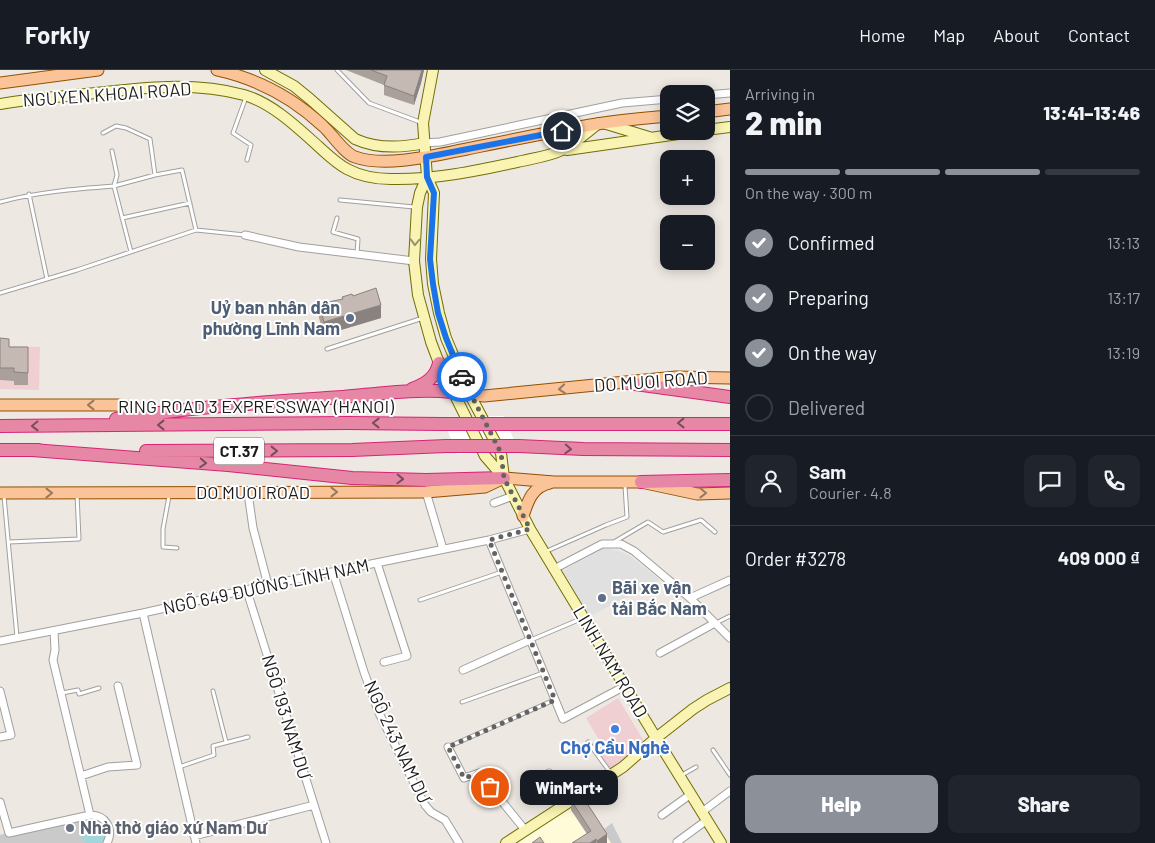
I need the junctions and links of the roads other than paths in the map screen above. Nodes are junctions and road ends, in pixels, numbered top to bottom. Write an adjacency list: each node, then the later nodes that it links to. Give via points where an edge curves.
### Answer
1 (98, 70): 6 (main road, NGUYEN KHOAI ROAD)
2 (217, 70): 25 (main road, via 255,81 286,97 311,115 355,157 384,161)
3 (265, 70): 22 (street, via 310,98 355,139 392,147)
4 (337, 70): 15 (lane, via 369,104)
5 (433, 70): 15 (street, LINH NAM ROAD)
6 (0, 83)
7 (730, 93): 8 (street)
8 (715, 94)
9 (246, 96): 11 (street, NGUYEN KHOAI ROAD, via 191,86 162,86); 26 (lane, via 233,133 251,144); 28 (street, NGUYEN KHOAI ROAD, via 272,109 349,170 384,179)
10 (660, 100): 22 (street, via 622,103)
11 (0, 104)
12 (730, 109): 13 (main road)
13 (715, 111)
14 (660, 117): 16 (main road)
15 (423, 123): 22 (street, LINH NAM ROAD)
16 (601, 123): 21 (street); 24 (street); 25 (main road)
17 (730, 127): 18 (street)
18 (715, 129)
19 (103, 133): 27 (lane, via 116,126 150,139)
20 (660, 137): 21 (street)
21 (652, 138): 24 (street)
22 (424, 143): 25 (street, LINH NAM ROAD)
23 (112, 151): 29 (lane, via 117,175)
24 (561, 151): 28 (street, NGUYEN KHOAI ROAD, via 499,166)
25 (426, 157): 28 (street, LINH NAM ROAD)
26 (246, 160)
27 (155, 175): 29 (lane); 33 (lane, via 182,170)
28 (427, 177): 34 (street, LINH NAM ROAD); 51 (street, LINH NAM ROAD, via 434,193 430,259 435,293 446,338)
29 (114, 186): 30 (lane); 35 (lane)
30 (28, 194): 32 (lane); 42 (lane)
31 (340, 200): 34 (lane)
32 (0, 202)
33 (190, 204): 35 (lane); 37 (lane)
34 (417, 207): 41 (street, LINH NAM ROAD, one-way to 41)
35 (122, 218): 39 (lane)
36 (337, 218): 40 (lane, via 333,232 358,239)
37 (196, 230): 38 (lane); 39 (lane)
38 (245, 235): 40 (street, via 299,247)
39 (131, 252): 42 (lane)
40 (357, 254): 41 (street)
41 (414, 261): 44 (street, LINH NAM ROAD)
42 (47, 279): 43 (lane)
43 (0, 293)
44 (424, 318): 45 (lane); 46 (street, LINH NAM ROAD)
45 (327, 349)
46 (439, 363): 49 (highway, via 429,380); 50 (street, LINH NAM ROAD)
47 (730, 378): 48 (main road, DO MUOI ROAD, via 676,377)
48 (628, 383): 51 (main road, DO MUOI ROAD, one-way to 51); 52 (highway)
49 (403, 392): 50 (highway); 54 (highway)
50 (452, 392): 51 (main road, DO MUOI ROAD); 61 (street, LINH NAM ROAD, via 485,456)
51 (470, 395): 61 (street, LINH NAM ROAD, via 501,453)
52 (730, 397)
53 (0, 405): 54 (main road, one-way to 53, via 117,405)
54 (157, 412): 57 (highway)
55 (730, 424): 57 (highway, RING ROAD 3 EXPRESSWAY (HANOI) / CT.37, one-way to 57, bridge)
56 (0, 426): 57 (highway, CT.37, one-way to 56)
57 (69, 426)
58 (0, 450): 59 (highway, CT.37)
59 (32, 450): 60 (highway, CT.37, one-way to 60, bridge, via 352,450 446,446); 61 (highway, one-way to 61, via 352,478)
60 (730, 450)
61 (504, 478): 63 (main road); 66 (main road, DO MUOI ROAD, via 485,487); 72 (street, LINH NAM ROAD)
62 (730, 480): 65 (highway)
63 (554, 482): 64 (main road); 74 (main road, via 545,484 532,494)
64 (625, 482): 65 (main road); 82 (lane, via 627,518)
65 (641, 482): 71 (main road, one-way to 71, via 697,494)
66 (426, 492): 70 (main road, DO MUOI ROAD, one-way to 66); 81 (street)
67 (2, 493): 68 (main road, DO MUOI ROAD, one-way to 68); 78 (lane)
68 (77, 493): 69 (main road, DO MUOI ROAD); 78 (lane, via 79,539)
69 (170, 493): 70 (main road, DO MUOI ROAD); 80 (lane, via 163,547)
70 (248, 493): 88 (street, via 252,528)
71 (730, 493)
72 (513, 496): 73 (street); 74 (street, LINH NAM ROAD)
73 (494, 503)
74 (523, 516): 75 (street, LINH NAM ROAD)
75 (530, 529): 77 (street, NGÕ 649 ĐƯỜNG LĨNH NAM); 82 (street, LINH NAM ROAD)
76 (715, 532): 79 (lane, via 702,520 663,532 648,522)
77 (489, 540): 81 (street, NGÕ 649 ĐƯỜNG LĨNH NAM); 86 (street)
78 (9, 542): 97 (lane)
79 (614, 543): 84 (street, via 602,544); 90 (street, via 634,550)
80 (177, 548)
81 (443, 549): 83 (street, NGÕ 649 ĐƯỜNG LĨNH NAM)
82 (545, 552): 84 (street, LINH NAM ROAD)
83 (377, 563): 85 (street, NGÕ 649 ĐƯỜNG LĨNH NAM); 102 (street, via 407,656)
84 (554, 568): 94 (street, LINH NAM ROAD)
85 (332, 572): 88 (street, NGÕ 649 ĐƯỜNG LĨNH NAM); 142 (street, NGÕ 243 NAM DƯ, via 385,727 425,805 444,820)
86 (502, 572): 91 (lane); 99 (street)
87 (730, 580): 90 (street)
88 (268, 585): 89 (street, NGÕ 649 ĐƯỜNG LĨNH NAM)
89 (247, 591): 92 (street, NGÕ 649 ĐƯỜNG LĨNH NAM); 132 (street, NGÕ 193 NAM DƯ)
90 (690, 598): 95 (street)
91 (420, 600)
92 (143, 613): 96 (street, NGÕ 649 ĐƯỜNG LĨNH NAM); 121 (street)
93 (730, 616): 95 (lane)
94 (584, 617): 99 (lane); 106 (street, LINH NAM ROAD)
95 (715, 623): 98 (street); 101 (street)
96 (54, 631): 97 (street, NGÕ 649 ĐƯỜNG LĨNH NAM); 111 (street, via 53,660)
97 (17, 638): 100 (street, NGÕ 649 ĐƯỜNG LĨNH NAM)
98 (730, 638)
99 (530, 640): 103 (street); 104 (street)
100 (0, 641)
101 (660, 653)
102 (384, 662)
103 (463, 670)
104 (544, 673): 112 (street); 113 (lane)
105 (118, 686): 126 (street, via 137,765 108,767)
106 (625, 686): 112 (street, via 564,719); 116 (street, LINH NAM ROAD)
107 (99, 688): 111 (lane, via 79,694 78,690)
108 (730, 688): 116 (street, via 707,700)
109 (0, 691): 114 (street, via 11,735)
110 (214, 691): 117 (lane)
111 (62, 693): 126 (street)
112 (555, 700): 119 (lane)
113 (462, 702)
114 (0, 737)
115 (248, 737): 117 (lane)
116 (656, 738): 124 (street); 127 (street, LINH NAM ROAD)
117 (226, 742): 121 (lane, via 213,746 214,756)
118 (588, 742): 124 (lane)
119 (448, 747): 136 (street, via 464,778 479,773)
120 (712, 750): 125 (lane)
121 (179, 767): 137 (street)
122 (696, 767): 127 (lane)
123 (549, 773): 131 (street)
124 (612, 775): 131 (street)
125 (730, 775)
126 (81, 776): 134 (street)
127 (680, 777): 129 (street, LINH NAM ROAD)
128 (730, 791): 135 (street)
129 (691, 794): 133 (street); 135 (street, LINH NAM ROAD)
130 (0, 802): 134 (street, via 9,833)
131 (568, 802): 136 (street)
132 (314, 805): 137 (street); 141 (street, NGÕ 193 NAM DƯ)
133 (662, 814)
134 (90, 816): 140 (street, via 105,820 110,837)
135 (704, 816): 138 (street); 139 (street, LINH NAM ROAD)
136 (525, 830): 143 (street)
137 (195, 840)
138 (676, 842)
139 (719, 842)
140 (106, 843)
141 (326, 843)
142 (459, 843)
143 (506, 843)

